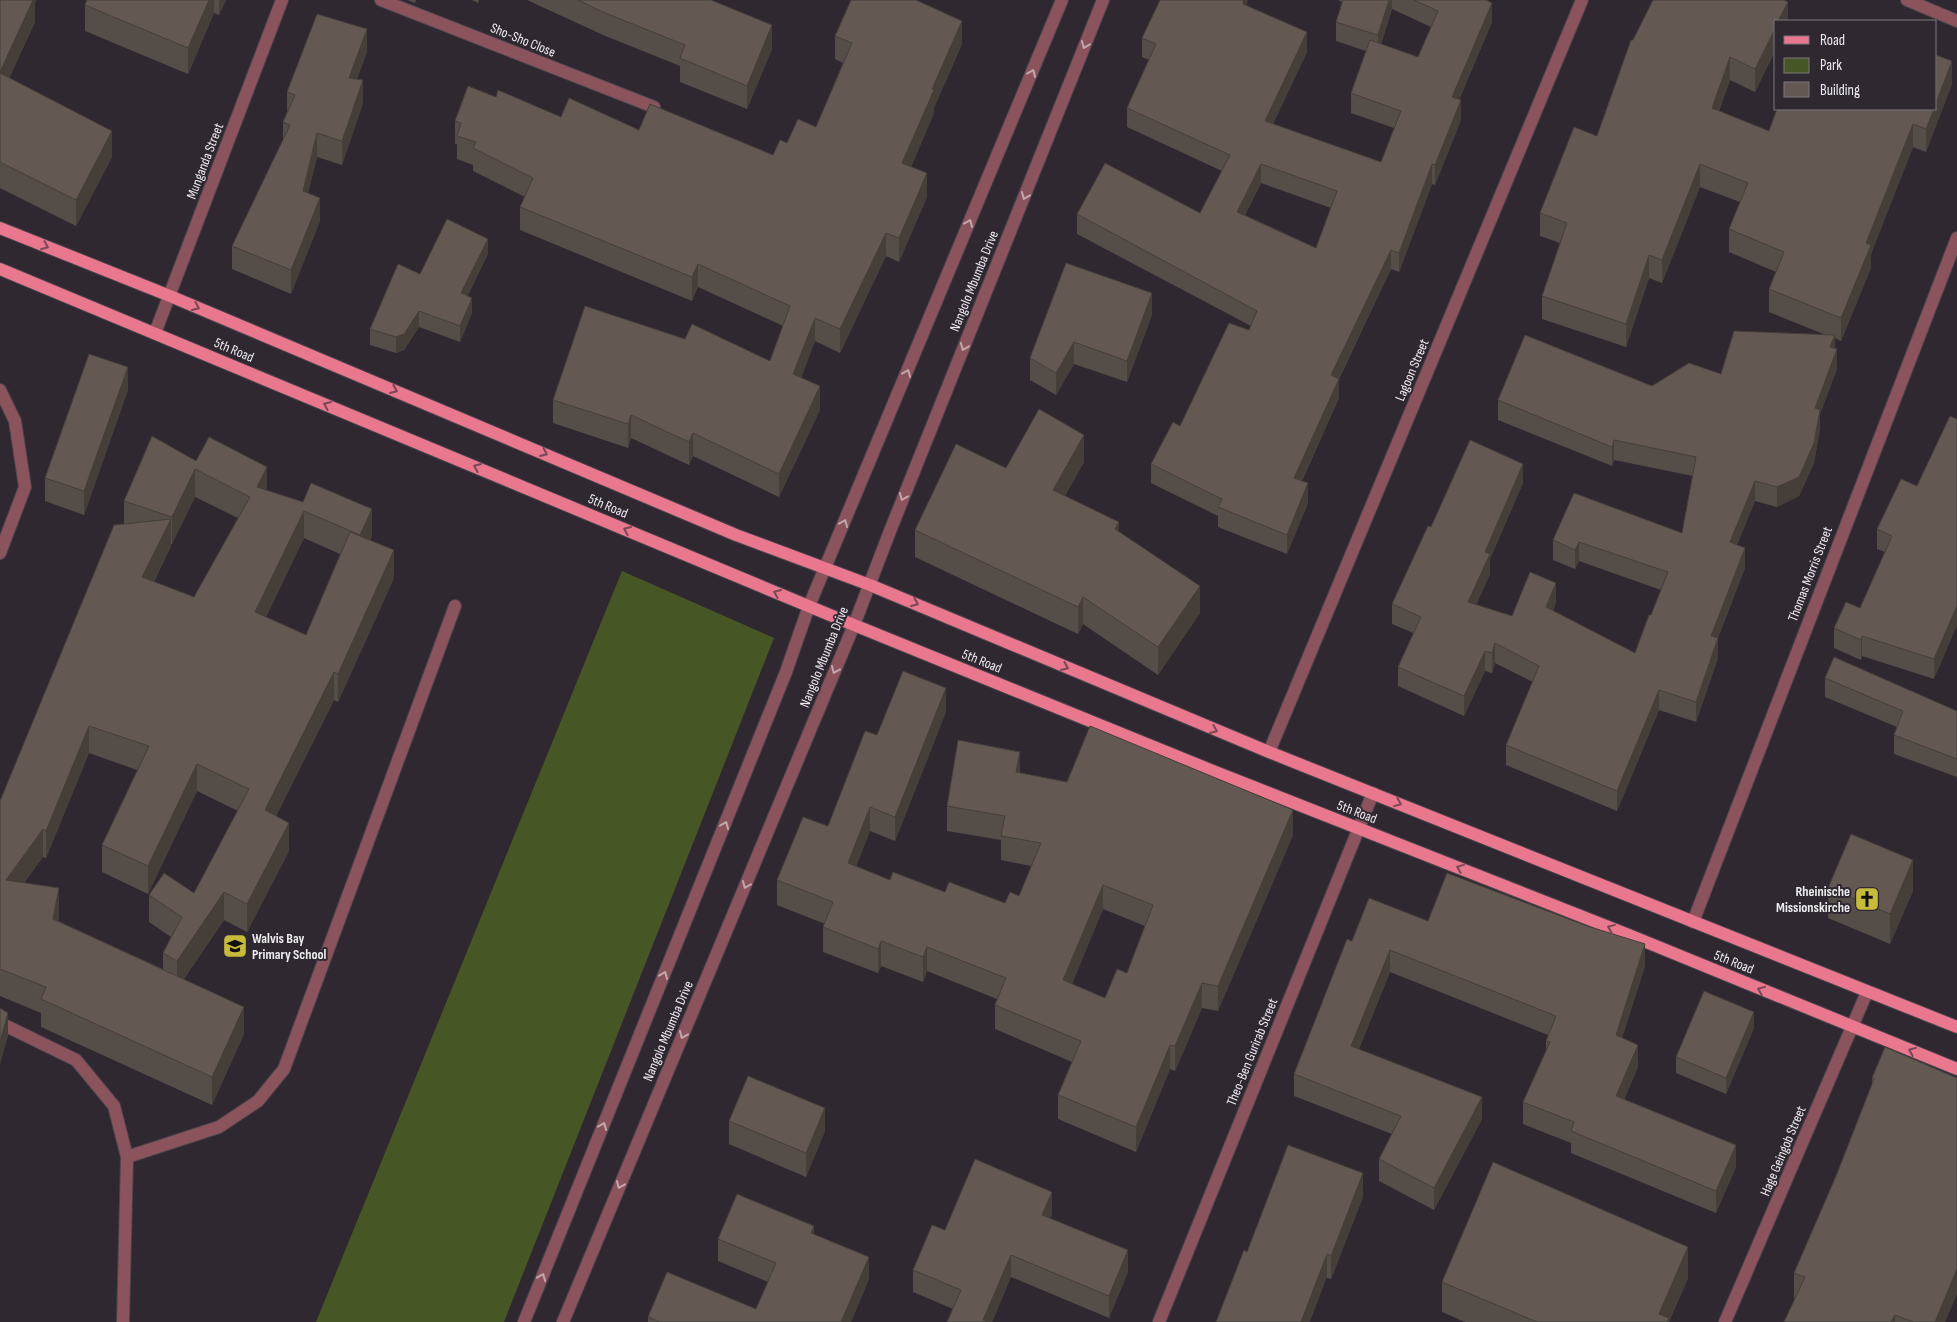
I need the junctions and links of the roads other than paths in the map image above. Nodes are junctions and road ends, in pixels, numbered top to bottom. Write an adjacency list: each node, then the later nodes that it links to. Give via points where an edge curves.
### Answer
1 (282, 0): 12 (street, Munganda Street)
2 (381, 0): 8 (street, Sho-Sho Close)
3 (1062, 0): 16 (street, Nangolo Mbumba Drive, one-way to 3)
4 (1103, 0): 17 (street, Nangolo Mbumba Drive, one-way to 17)
5 (1582, 0): 21 (street, Lagoon Street)
6 (1907, 0): 7 (street)
7 (1957, 21)
8 (654, 107)
9 (0, 228): 12 (main road, 5th Road, one-way to 12)
10 (1957, 238): 24 (street, Thomas Morris Street)
11 (0, 269): 13 (main road, 5th Road)
12 (170, 296): 13 (street, Munganda Street); 16 (main road, 5th Road, one-way to 16, via 736,535)
13 (155, 333): 19 (main road, 5th Road, one-way to 13)
14 (0, 390): 15 (street, via 15,421 25,487)
15 (0, 553)
16 (826, 568): 17 (main road, 5th Road); 19 (street, Nangolo Mbumba Drive)
17 (870, 585): 20 (street, Nangolo Mbumba Drive); 21 (main road, 5th Road, one-way to 21)
18 (455, 606): 30 (street, via 284,1069 258,1102 219,1127)
19 (809, 606): 20 (main road, 5th Road); 32 (street, Nangolo Mbumba Drive, one-way to 19, via 786,672)
20 (854, 625): 23 (main road, 5th Road); 33 (street, Nangolo Mbumba Drive, one-way to 33)
21 (1269, 752): 22 (main road, 5th Road)
22 (1373, 793): 23 (street, Theo-Ben Gurirab Street); 24 (main road, 5th Road, one-way to 24)
23 (1358, 828): 27 (main road, 5th Road, one-way to 23); 34 (street, Theo-Ben Gurirab Street)
24 (1692, 922): 25 (main road, 5th Road)
25 (1867, 992): 27 (street, Hage Geingob Street); 28 (main road, 5th Road)
26 (0, 1023): 30 (street, via 76,1060 114,1106)
27 (1852, 1027): 29 (main road, 5th Road, one-way to 27); 35 (street, Hage Geingob Street)
28 (1957, 1027)
29 (1957, 1069)
30 (128, 1157): 31 (street)
31 (123, 1322)
32 (524, 1322)
33 (563, 1322)
34 (1159, 1322)
35 (1725, 1322)

